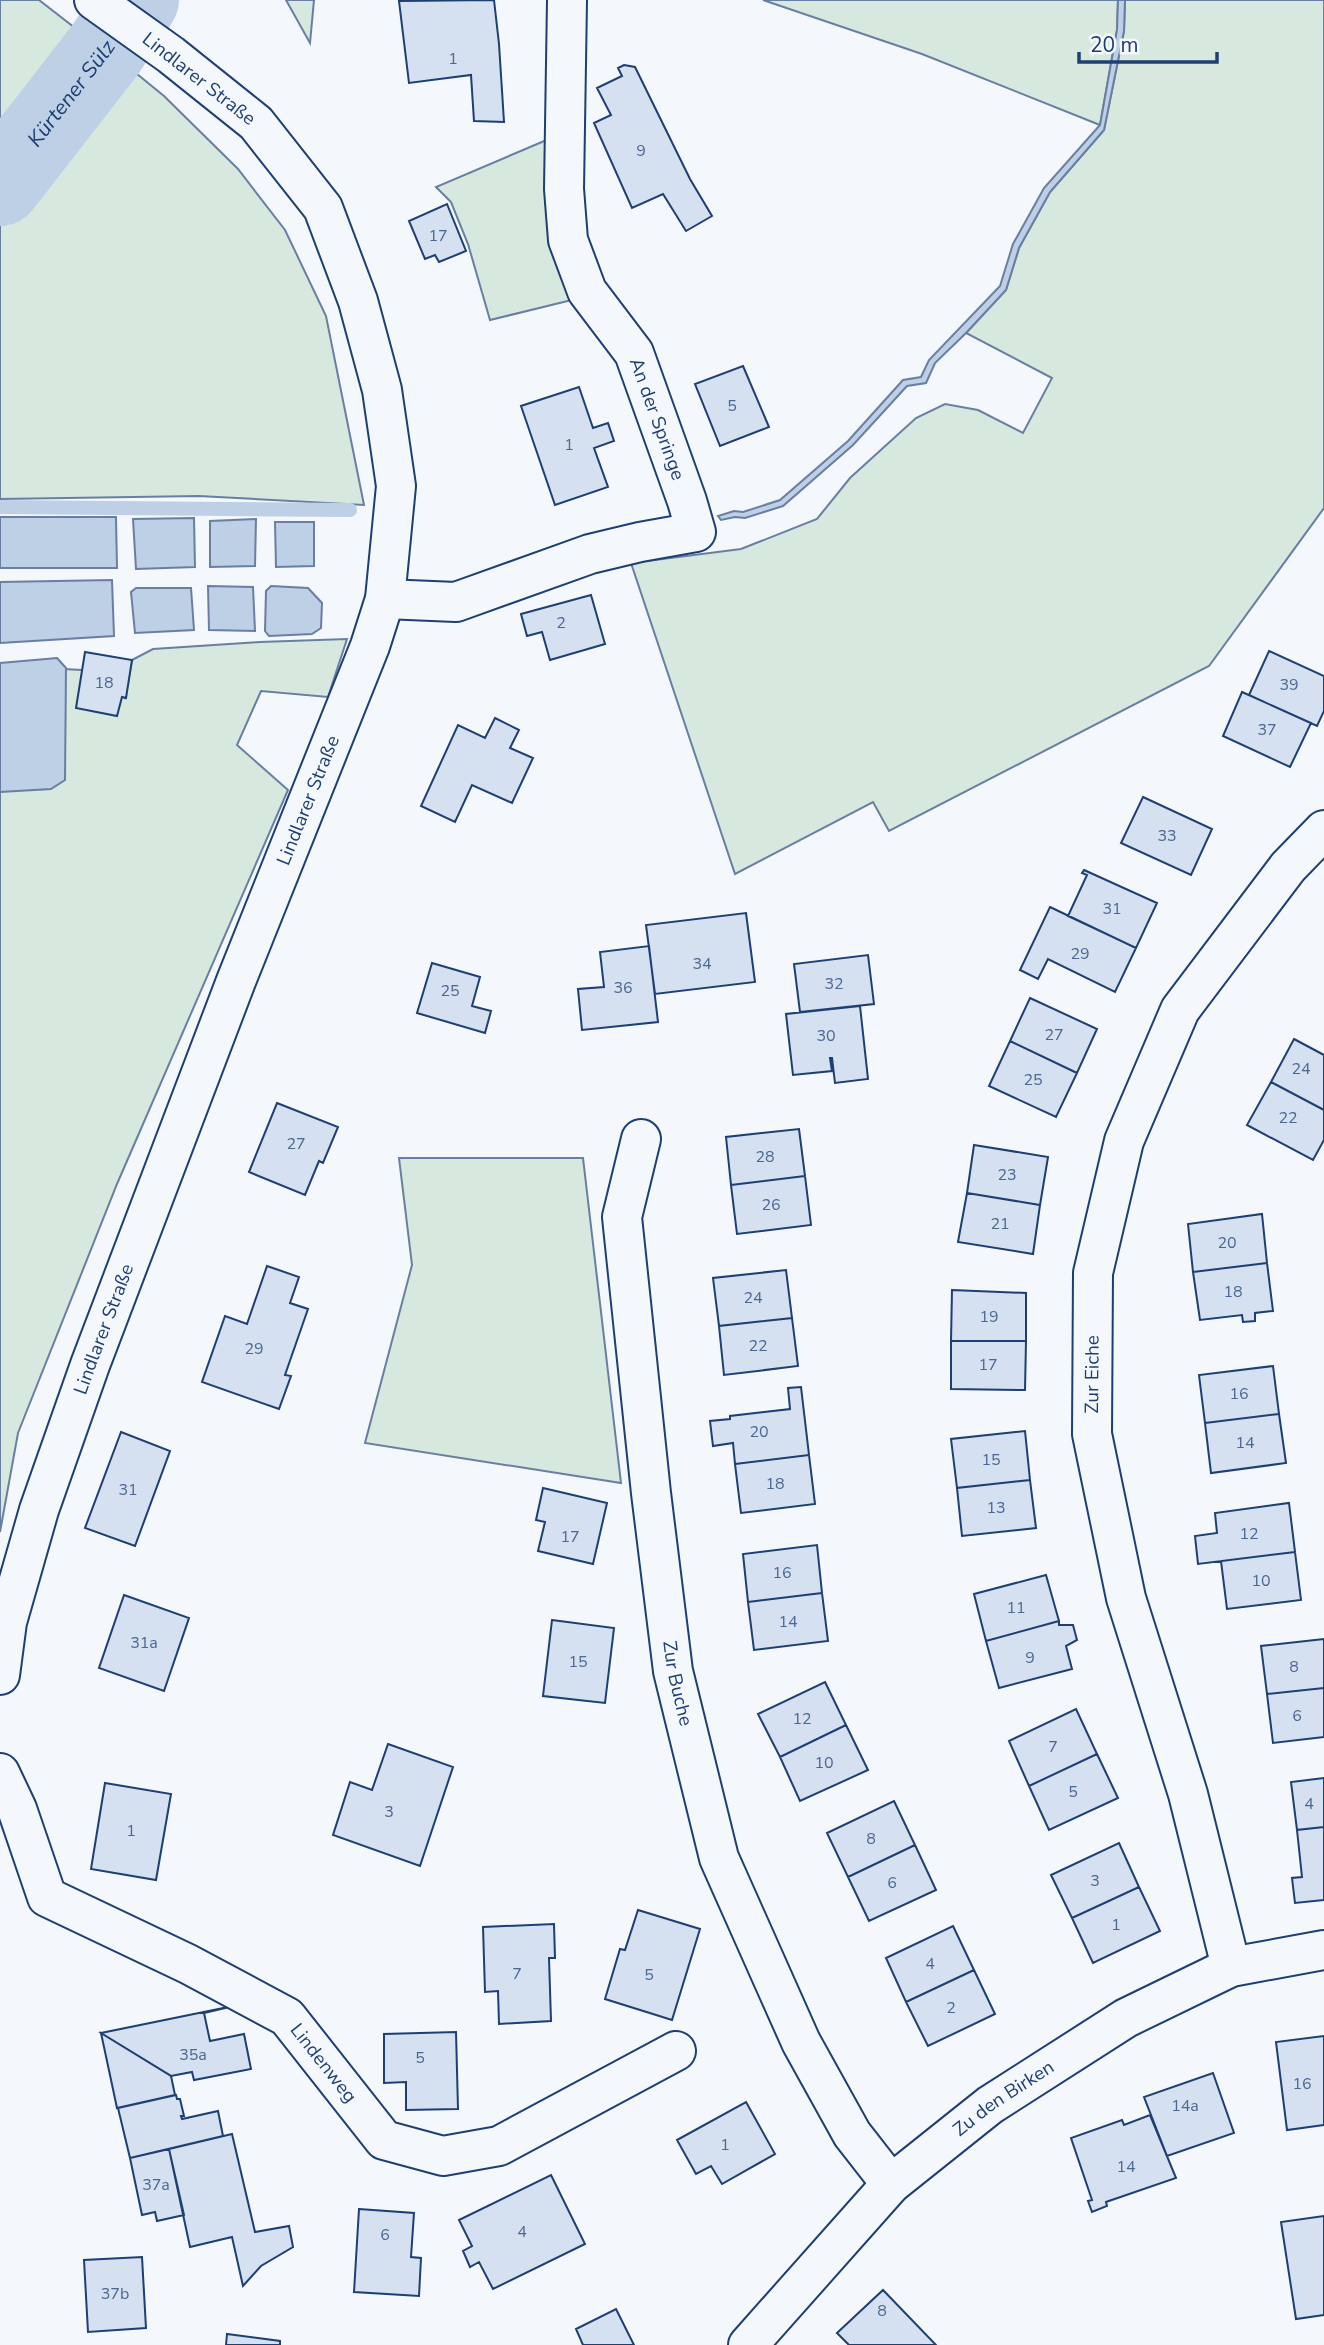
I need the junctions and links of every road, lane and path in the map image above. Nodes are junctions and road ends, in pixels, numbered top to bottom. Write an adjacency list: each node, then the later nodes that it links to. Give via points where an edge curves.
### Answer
1 (94, 0): 3 (street, Lindlarer Straße, via 256,123 323,208 358,301 382,390 396,486)
2 (567, 0): 3 (street, An der Springe, via 564,189 568,240 587,291 634,353 696,532 590,554 456,602)
3 (384, 599): 6 (street, Lindlarer Straße, via 370,646 90,1365 7,1622)
4 (1324, 830): 9 (street, Zur Eiche, via 1288,867 1180,1010 1124,1141 1093,1273 1092,1434 1126,1598 1188,1794)
5 (641, 1139): 11 (street, Zur Buche, via 622,1217 673,1671 719,1858 801,2042 852,2134)
6 (0, 1675)
7 (0, 1773): 10 (street, Lindenweg, via 47,1897 287,2017 384,2140 443,2156 499,2146)
8 (1324, 1950): 9 (street, Zu den Birken)
9 (1231, 1967): 11 (street, Zu den Birken, via 1126,2018 990,2105)
10 (676, 2051)
11 (891, 2184): 12 (street, Zu den Birken)
12 (748, 2345)

